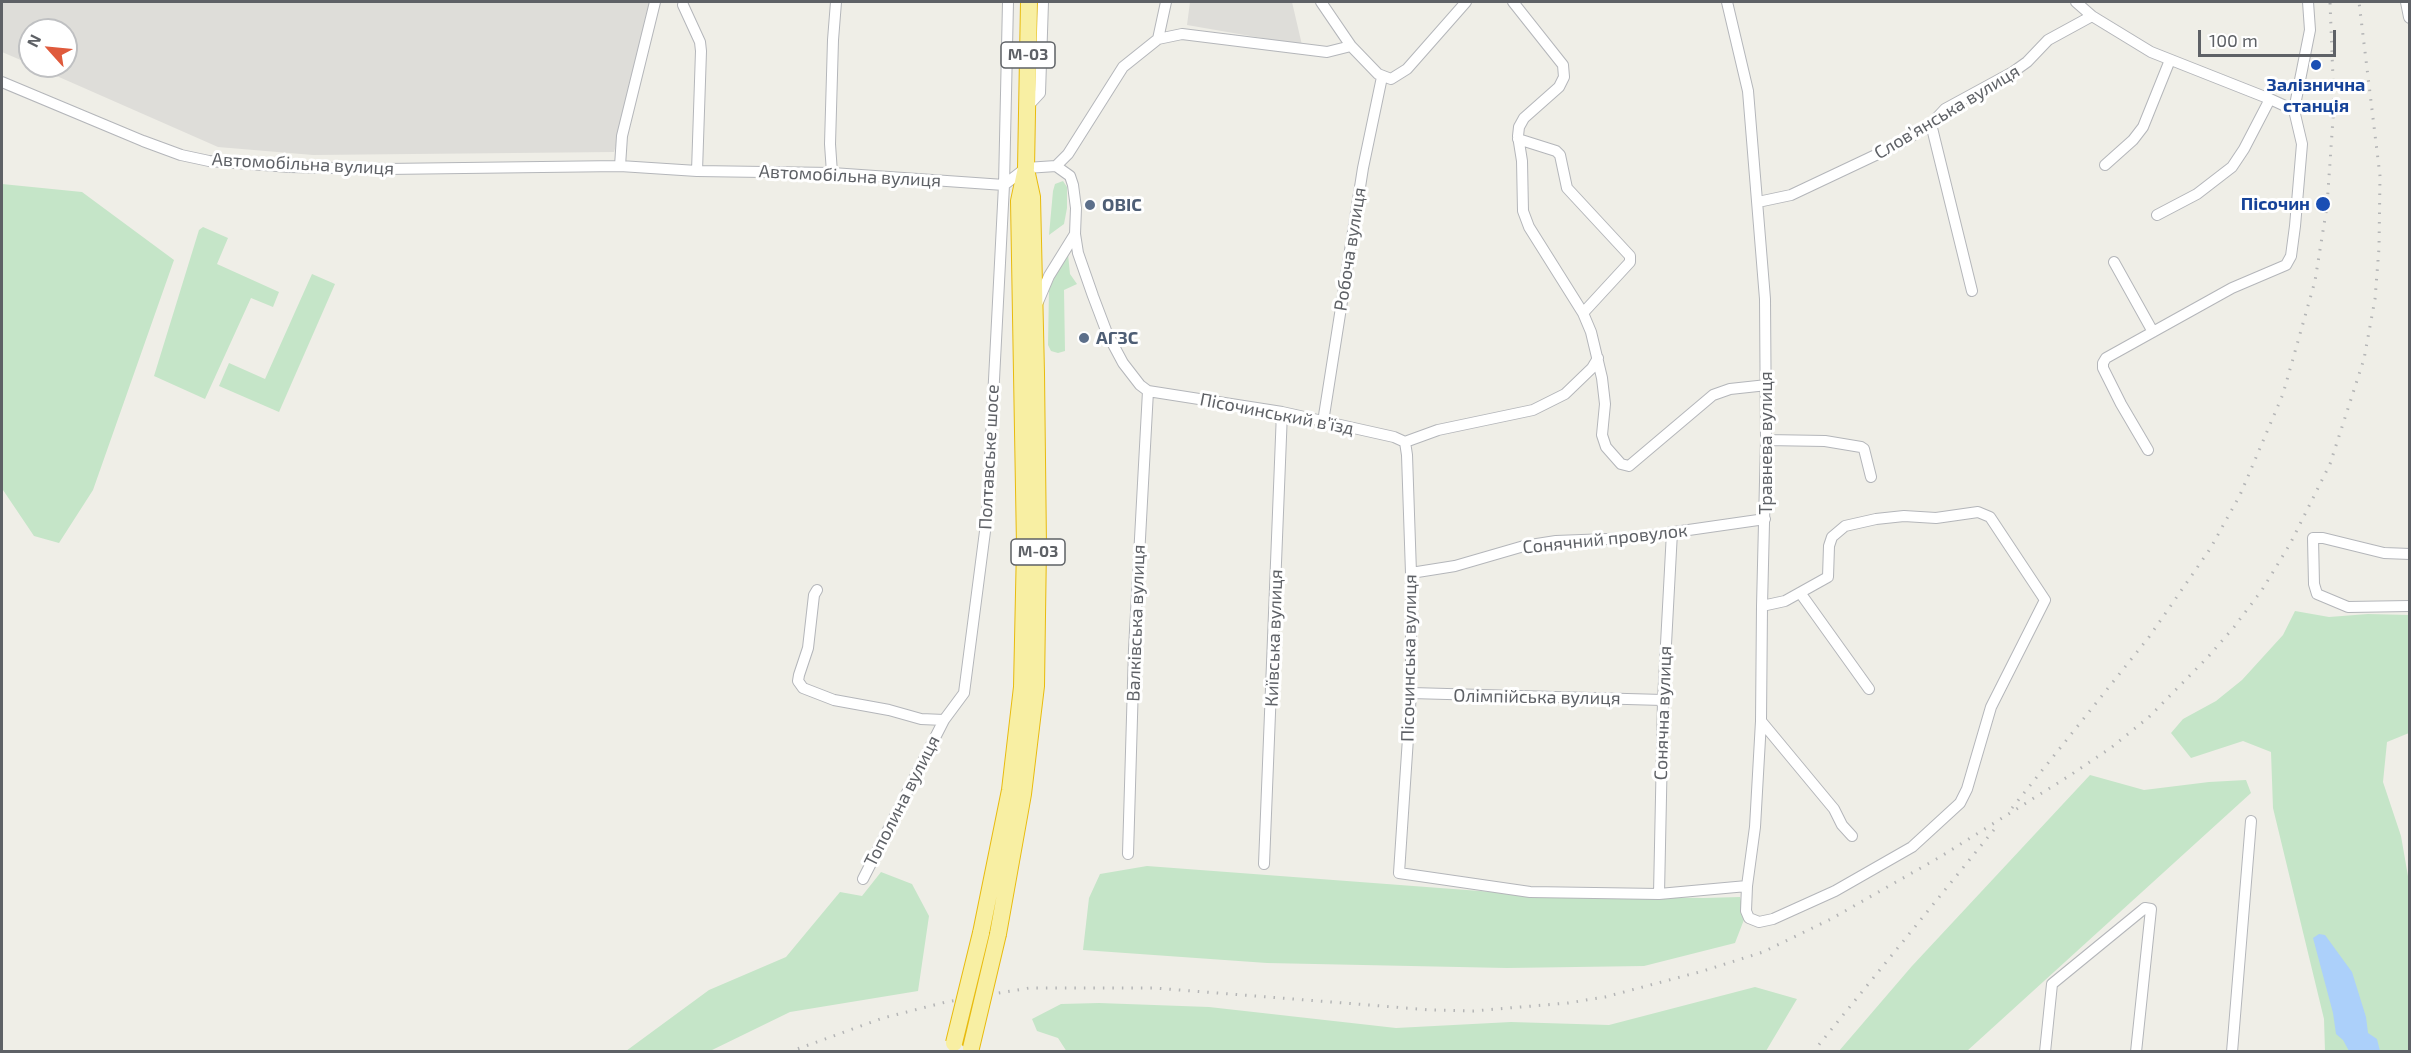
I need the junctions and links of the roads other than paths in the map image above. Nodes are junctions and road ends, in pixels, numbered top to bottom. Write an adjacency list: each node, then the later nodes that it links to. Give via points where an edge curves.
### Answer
1 (655, 2): 28 (street, via 622,136)
2 (836, 2): 32 (street, via 832,40)
3 (1008, 2): 33 (street, Полтавське шосе)
4 (1029, 2): 23 (highway, М-03)
5 (1043, 2): 23 (street, via 1040,93)
6 (1166, 2): 17 (street)
7 (1321, 2): 18 (street)
8 (1466, 2): 20 (street, via 1407,69 1394,78)
9 (1513, 2): 26 (street, via 1562,61 1564,73 1559,87 1524,118 1518,127)
10 (1727, 2): 34 (street, Травнева вулиця, via 1748,91)
11 (2076, 2): 15 (street)
12 (2308, 2): 24 (street, via 2310,30)
13 (2407, 2): 16 (street)
14 (683, 5): 31 (street, via 701,51)
15 (2092, 16): 19 (street, via 2134,44); 25 (street, Слов’янська вулиця, via 2048,40 2027,62 1946,109)
16 (2409, 17)
17 (1158, 39): 18 (street, via 1182,34 1327,52); 29 (street, via 1123,67 1068,154)
18 (1351, 46): 20 (street)
19 (2170, 60): 22 (street); 27 (street, via 2143,127)
20 (1382, 77): 46 (street, Робоча вулиця, via 1363,168)
21 (2, 82): 28 (street, Автомобільна вулиця, via 143,141 209,161 386,170)
22 (2270, 99): 24 (street); 35 (street, via 2232,166 2197,194)
23 (1027, 108): 30 (highway, М-03)
24 (2294, 110): 41 (street, via 2302,144 2286,265 2232,288)
25 (1931, 124): 34 (street, Слов’янська вулиця, via 1899,144 1791,195); 38 (street)
26 (1518, 139): 40 (street, via 1523,211); 40 (street, via 1560,155 1567,188 1630,256 1630,262)
27 (2105, 165)
28 (620, 166): 31 (street, Автомобільна вулиця)
29 (1056, 166): 30 (street); 36 (street, via 1070,176 1073,185)
30 (1026, 168): 33 (street); 39 (highway, М-03, via 1032,197); 71 (highway, М-03, via 1019,201 1025,546 1022,687)
31 (697, 171): 32 (street, Автомобільна вулиця)
32 (832, 173): 33 (street, Автомобільна вулиця)
33 (1004, 185): 62 (street, Полтавське шосе, via 987,516 964,693)
34 (1758, 202): 43 (street, Травнева вулиця, via 1766,299)
35 (2157, 215)
36 (1075, 234): 39 (street, via 1049,276); 44 (street, via 1107,333 1127,369)
37 (2114, 262): 41 (street)
38 (1972, 291)
39 (1035, 309): 71 (highway, М-03, via 1036,686 1023,794)
40 (1583, 313): 42 (street)
41 (2152, 332): 49 (street, via 2106,358 2103,365)
42 (1598, 358): 43 (street, via 1605,404 1603,442 1627,466 1713,395); 48 (street, via 1565,394 1541,406 1438,430)
43 (1767, 385): 47 (street, Травнева вулиця)
44 (1148, 391): 45 (street, Пісочинський в’їзд); 66 (street, Валківська вулиця)
45 (1282, 412): 46 (street, Пісочинський в’їзд); 67 (street, Київська вулиця)
46 (1323, 422): 48 (street, Пісочинський в’їзд)
47 (1766, 440): 50 (street, via 1825,441 1862,447); 51 (street, Травнева вулиця)
48 (1405, 442): 54 (street, Пісочинська вулиця)
49 (2148, 450)
50 (1871, 477)
51 (1765, 519): 52 (street, Сонячний провулок); 57 (street, Травнева вулиця)
52 (1672, 532): 54 (street, Сонячний провулок, via 1524,546 1455,566); 61 (street, Сонячна вулиця)
53 (2409, 554): 58 (street, via 2313,538 2317,594 2348,607)
54 (1411, 573): 60 (street, Пісочинська вулиця)
55 (817, 590): 62 (street, Тополина вулиця, via 808,648 798,681 802,688 834,700 921,719)
56 (1801, 594): 57 (street); 59 (street); 69 (street, Травнева вулиця, via 1828,577 1828,546 1845,526 1904,516 1936,518 1978,512 1990,517 2045,600 1991,707 1966,789 1947,815 1912,847 1835,891 1773,919 1759,922 1749,918)
57 (1762, 606): 63 (street, Травнева вулиця)
58 (2409, 606)
59 (1869, 689)
60 (1411, 693): 61 (street, Олімпійська вулиця); 70 (street, Пісочинська вулиця, via 1399,873 1530,892)
61 (1663, 700): 70 (street, Сонячна вулиця)
62 (944, 720): 68 (street, Тополина вулиця)
63 (1761, 721): 65 (street); 69 (street, Травнева вулиця)
64 (2251, 821): 75 (street)
65 (1852, 836)
66 (1128, 854)
67 (1264, 864)
68 (863, 879)
69 (1747, 886): 70 (street)
70 (1659, 894)
71 (989, 933): 72 (highway, М-03, bridge)
72 (962, 1048)
73 (2045, 1052): 74 (street, via 2052,984 2145,908 2151,909)
74 (2136, 1052)
75 (2232, 1052)

